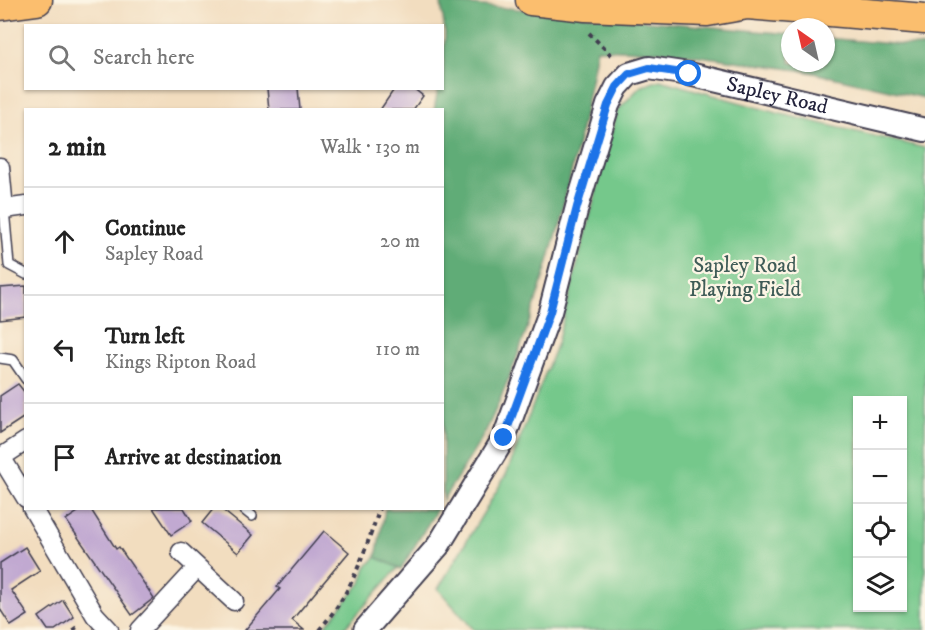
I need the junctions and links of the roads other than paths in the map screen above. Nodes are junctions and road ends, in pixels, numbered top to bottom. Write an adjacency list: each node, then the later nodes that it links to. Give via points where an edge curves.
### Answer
1 (37, 0): 5 (highway)
2 (531, 0): 3 (highway, via 586,6)
3 (638, 2): 4 (highway, via 707,11)
4 (743, 2): 6 (highway)
5 (0, 5)
6 (925, 19)
7 (925, 130): 25 (street, Sapley Road, via 689,74 649,68 629,74 608,105 550,312 504,438 438,546)
8 (0, 167): 10 (street)
9 (24, 206): 10 (street)
10 (4, 209): 11 (lane, via 9,265)
11 (24, 273)
12 (0, 358): 13 (lane, via 13,360)
13 (24, 376)
14 (24, 442): 15 (street)
15 (1, 458): 16 (street)
16 (24, 495)
17 (33, 510): 23 (street, via 95,615)
18 (244, 510): 19 (lane)
19 (252, 516)
20 (181, 552): 21 (street)
21 (197, 568): 22 (street); 24 (street)
22 (234, 601)
23 (109, 630)
24 (140, 630)
25 (365, 630)

